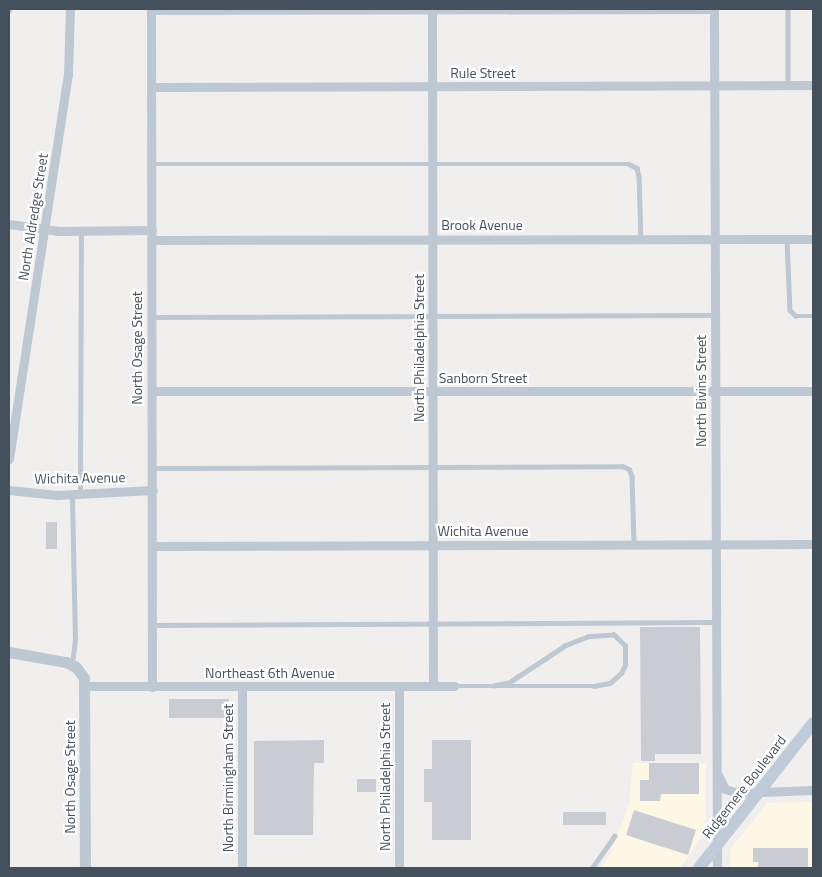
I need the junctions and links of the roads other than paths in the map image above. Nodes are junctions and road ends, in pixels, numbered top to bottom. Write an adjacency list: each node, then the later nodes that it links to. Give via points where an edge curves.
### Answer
1 (70, 9): 14 (street, North Aldredge Street, via 68,75)
2 (788, 9): 7 (lane)
3 (152, 10): 4 (lane); 10 (street, North Osage Street)
4 (432, 10): 5 (lane); 9 (street, North Philadelphia Street)
5 (714, 10): 6 (street, North Bivins Street)
6 (715, 85): 7 (street, Rule Street); 9 (street, Rule Street); 19 (street, North Bivins Street)
7 (788, 85): 8 (street, Rule Street)
8 (813, 85)
9 (432, 86): 10 (street, Rule Street); 11 (street, North Philadelphia Street)
10 (152, 87): 12 (street, North Osage Street)
11 (432, 163): 12 (lane); 17 (street, North Philadelphia Street); 18 (lane, via 629,164 637,168 640,176)
12 (152, 164): 15 (street, North Osage Street)
13 (9, 224): 14 (street)
14 (45, 230): 16 (street); 31 (street, North Aldredge Street)
15 (152, 230): 16 (street); 22 (street, North Osage Street)
16 (81, 231): 36 (lane)
17 (432, 239): 18 (street, Brook Avenue); 22 (street, Brook Avenue); 24 (street, North Philadelphia Street)
18 (641, 239): 19 (street, Brook Avenue)
19 (715, 239): 20 (street, Brook Avenue); 23 (street, North Bivins Street)
20 (787, 239): 21 (street, Brook Avenue); 25 (lane, via 790,310 796,316)
21 (813, 239)
22 (152, 240): 26 (street, North Osage Street)
23 (715, 315): 24 (lane); 30 (street, North Bivins Street)
24 (432, 316): 26 (lane); 29 (street, North Philadelphia Street)
25 (813, 316)
26 (152, 317): 27 (street, North Osage Street)
27 (152, 391): 29 (street, Sanborn Street); 33 (street, North Osage Street)
28 (813, 391): 30 (street, Sanborn Street)
29 (432, 392): 30 (street, Sanborn Street); 32 (street, North Philadelphia Street)
30 (715, 392): 40 (street, North Bivins Street)
31 (9, 459)
32 (432, 467): 33 (lane); 37 (street, North Philadelphia Street); 38 (lane, via 622,466 629,469 632,476)
33 (152, 468): 35 (street, North Osage Street)
34 (9, 490): 36 (street, Wichita Avenue)
35 (153, 490): 36 (street, Wichita Avenue); 41 (street, North Osage Street)
36 (76, 494): 46 (lane)
37 (432, 544): 38 (street, Wichita Avenue); 41 (street, Wichita Avenue); 42 (street, North Philadelphia Street)
38 (634, 544): 40 (street, Wichita Avenue)
39 (813, 544): 40 (street, Wichita Avenue)
40 (715, 545): 43 (street, North Bivins Street)
41 (152, 546): 44 (street, North Osage Street)
42 (432, 622): 43 (lane); 44 (lane); 49 (street, North Philadelphia Street)
43 (717, 622): 55 (street, North Bivins Street)
44 (152, 625): 52 (street, North Osage Street)
45 (9, 652): 46 (street)
46 (72, 664): 47 (street)
47 (86, 686): 52 (street, Northeast 6th Avenue); 60 (street, North Osage Street)
48 (399, 686): 49 (street, Northeast 6th Avenue); 53 (street, Northeast 6th Avenue); 62 (street, North Philadelphia Street)
49 (433, 686): 50 (street, Northeast 6th Avenue)
50 (454, 686): 51 (lane)
51 (494, 686): 51 (lane, via 594,686 610,683 625,665 625,646 614,635 588,637 565,646 509,683)
52 (152, 687): 53 (street, Northeast 6th Avenue)
53 (242, 687): 61 (street, North Birmingham Street)
54 (813, 723): 56 (main road, Ridgemere Boulevard)
55 (717, 773): 56 (street, via 721,784 731,792); 59 (street, North Bivins Street)
56 (760, 790): 57 (street); 59 (main road, Ridgemere Boulevard)
57 (813, 790)
58 (614, 836): 63 (lane)
59 (717, 846): 64 (main road, Ridgemere Boulevard); 65 (street, North Bivins Street)
60 (85, 868)
61 (242, 868)
62 (399, 868)
63 (592, 868)
64 (699, 868)
65 (717, 868)

